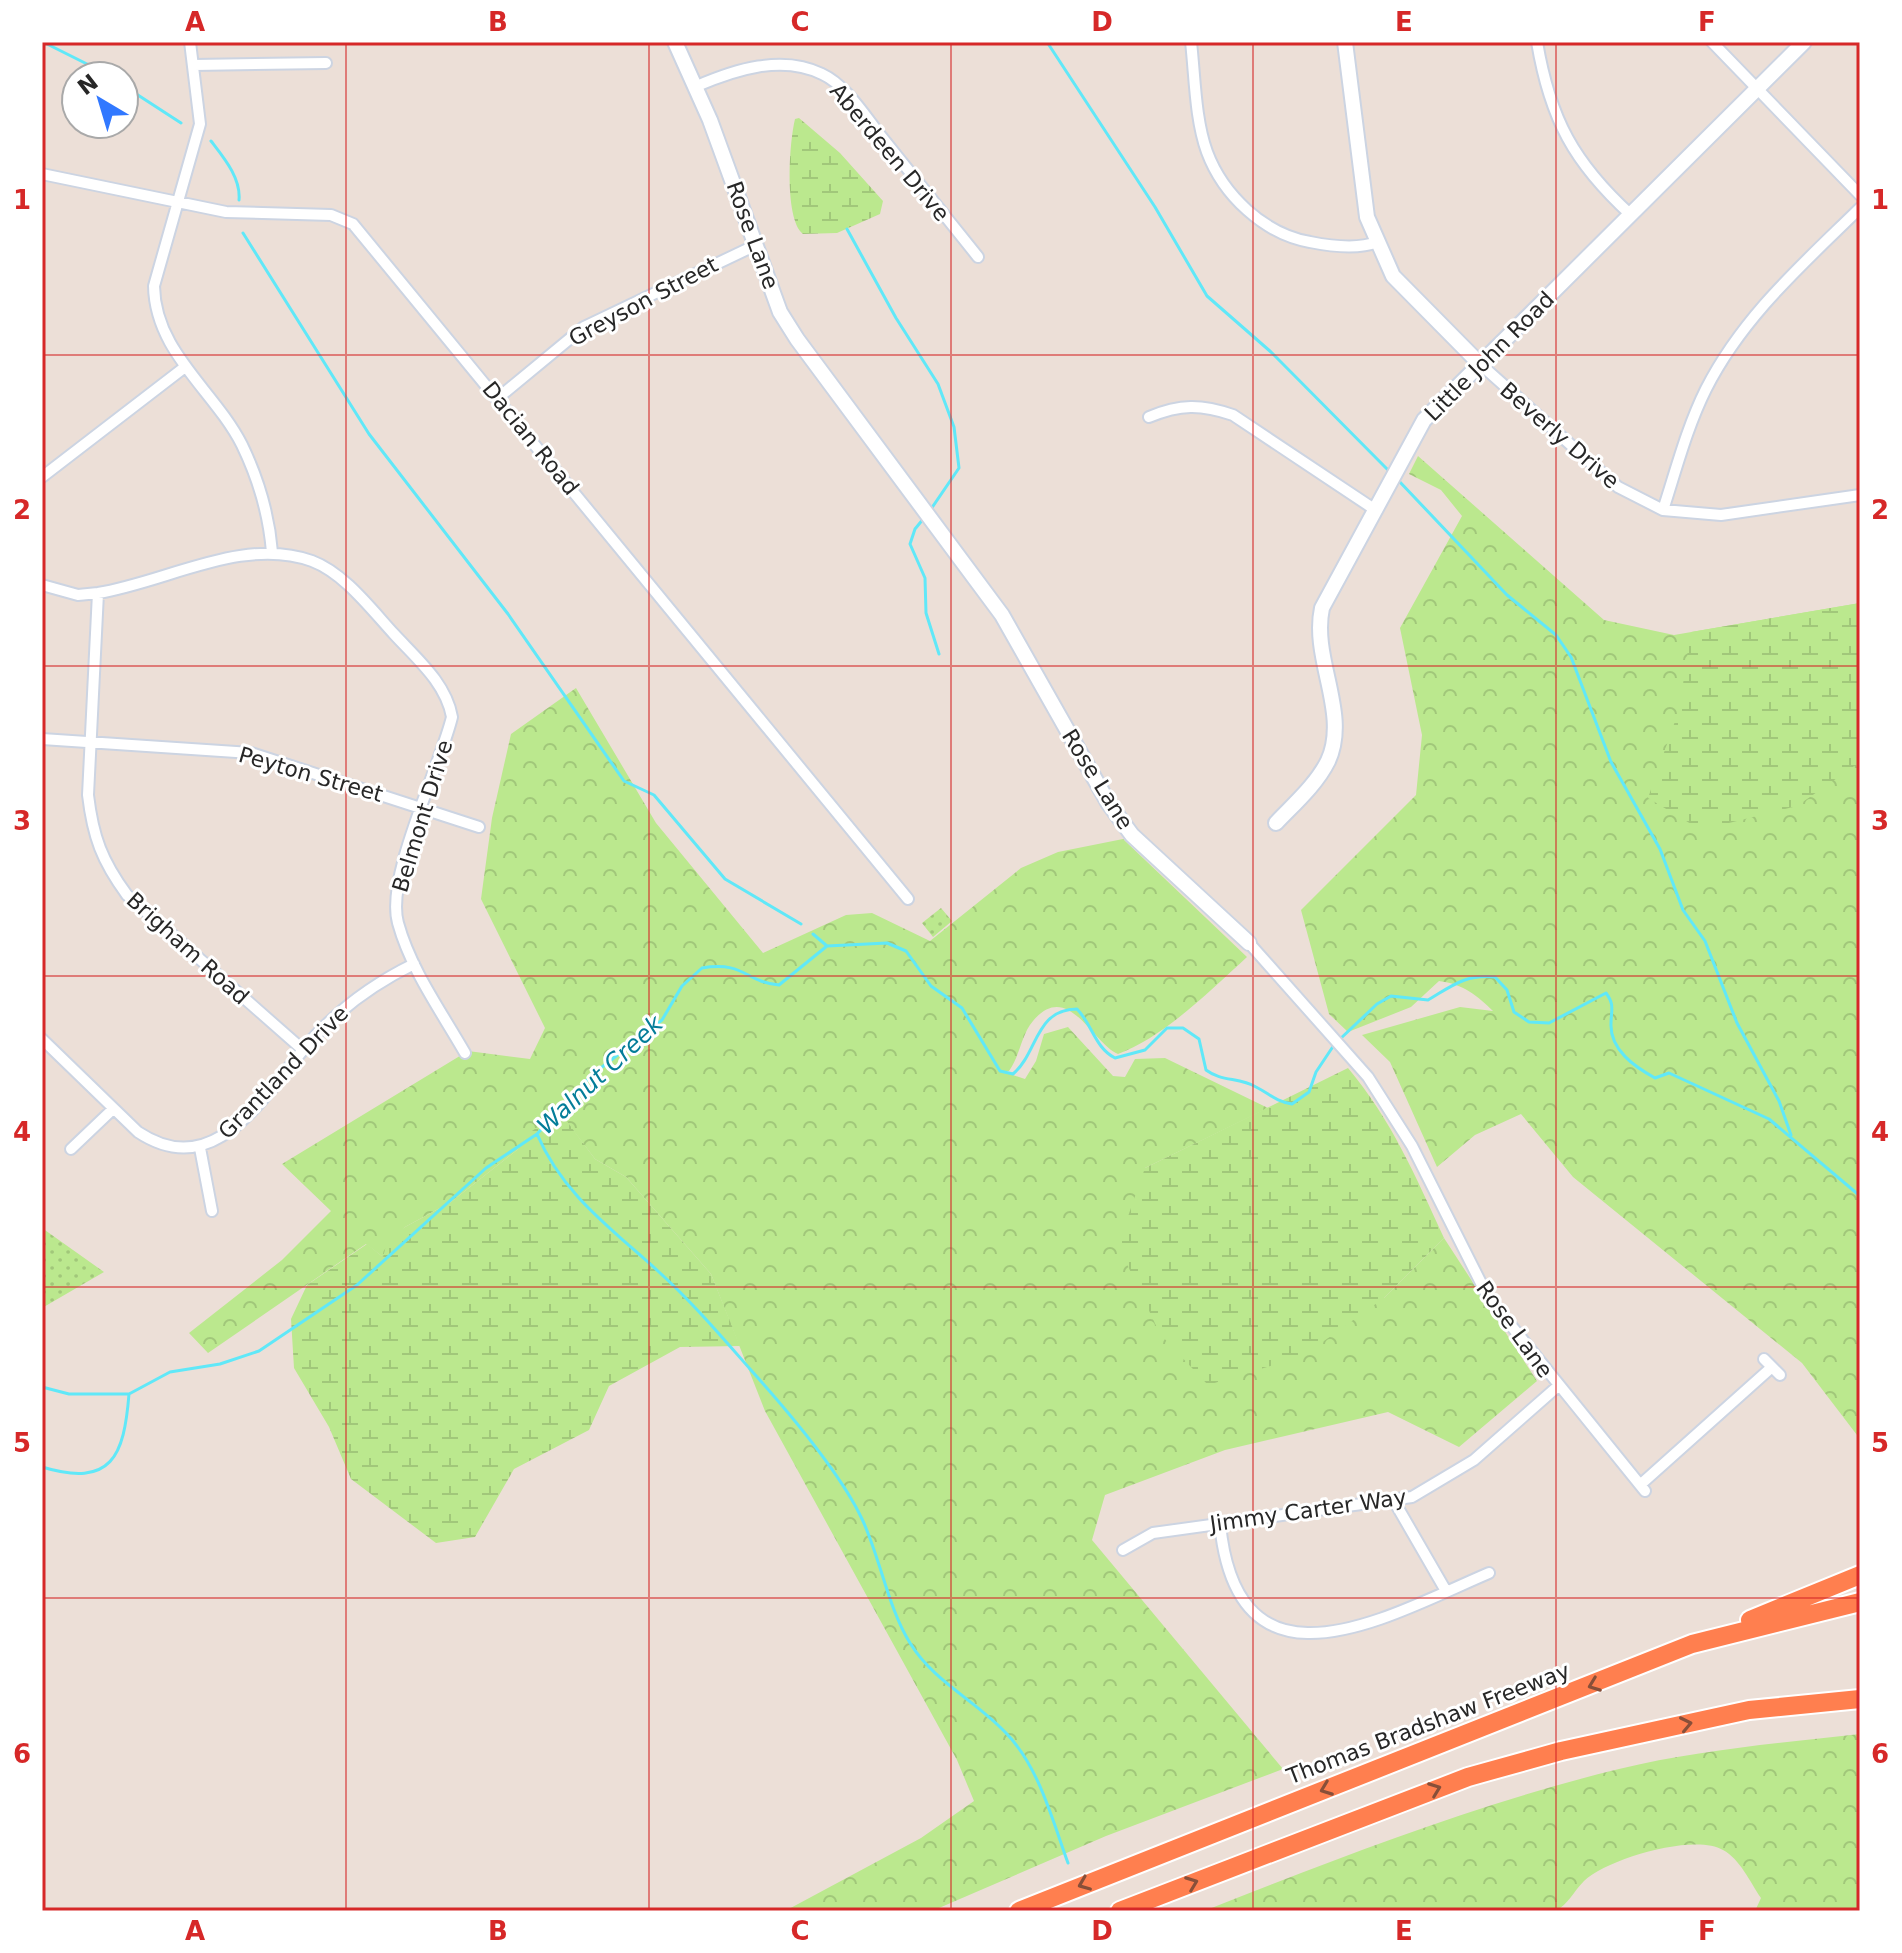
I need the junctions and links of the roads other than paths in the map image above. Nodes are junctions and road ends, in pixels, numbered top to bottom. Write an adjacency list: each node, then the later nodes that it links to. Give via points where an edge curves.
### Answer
1 (190, 42): 9 (street)
2 (675, 42): 10 (street, Rose Lane)
3 (1191, 42): 17 (street, via 1206,150 1235,198 1256,218 1301,240 1352,246)
4 (1345, 42): 17 (street, Beverly Drive, via 1367,217)
5 (1537, 42): 16 (street, via 1550,102 1571,148)
6 (1712, 42): 11 (street)
7 (1804, 42): 11 (street, Little John Road)
8 (326, 63): 9 (street)
9 (194, 65): 14 (street, via 200,124)
10 (697, 86): 18 (street, Rose Lane); 19 (street, Aberdeen Drive, via 762,65 797,66 823,74 864,114)
11 (1757, 90): 13 (street); 16 (street, Little John Road)
12 (42, 174): 14 (street, Dacian Road)
13 (1860, 195)
14 (176, 203): 21 (street, via 154,286 154,310); 22 (street, Dacian Road, via 226,212 344,218 363,233)
15 (1860, 208): 27 (street, via 1776,289 1730,347 1693,418)
16 (1631, 215): 20 (street, Little John Road)
17 (1377, 242): 20 (street, Beverly Drive, via 1393,276)
18 (756, 245): 22 (street, Greyson Street, via 584,327); 37 (street, Rose Lane, via 780,312 797,339 1002,615 1109,804 1132,835)
19 (978, 257)
20 (1479, 363): 26 (street, Little John Road, via 1424,420); 27 (street, Beverly Drive, via 1618,487)
21 (185, 367): 24 (street); 28 (street, via 242,445 270,526)
22 (498, 398): 36 (street, Dacian Road)
23 (1149, 417): 26 (street, via 1176,406 1206,406 1233,415)
24 (42, 477)
25 (1860, 495): 27 (street, Beverly Drive, via 1721,515)
26 (1374, 509): 34 (street, Little John Road, via 1320,617 1319,641 1334,724 1331,752 1315,781)
27 (1663, 510)
28 (272, 552): 30 (street, Belmont Drive); 33 (street, Belmont Drive, via 314,562 349,587 449,700 452,717)
29 (42, 585): 30 (street, Belmont Drive, via 78,595)
30 (98, 593): 32 (street, Brigham Road)
31 (42, 739): 32 (street, Peyton Street)
32 (92, 742): 33 (street, Peyton Street, via 251,753); 40 (street, Brigham Road, via 88,795 105,864 127,895)
33 (423, 807): 35 (street, Peyton Street); 38 (street, Belmont Drive, via 396,899 397,920)
34 (1276, 823)
35 (479, 827)
36 (908, 899)
37 (1249, 943): 47 (street, Rose Lane, via 1350,1056 1398,1119 1488,1297)
38 (414, 964): 40 (street, Grantland Drive, via 377,982); 41 (street, Belmont Drive)
39 (42, 1039): 42 (street, Grantland Drive)
40 (302, 1049): 43 (street, Grantland Drive, via 247,1115)
41 (465, 1053)
42 (113, 1109): 43 (street, Grantland Drive, via 156,1144); 44 (street)
43 (200, 1148): 45 (street)
44 (71, 1149)
45 (212, 1211)
46 (1772, 1367): 47 (street, Rose Lane, via 1642,1488)
47 (1557, 1387): 48 (street, Jimmy Carter Way, via 1454,1475)
48 (1394, 1501): 49 (street, Jimmy Carter Way); 53 (street)
49 (1220, 1524): 50 (street, Jimmy Carter Way, via 1153,1533); 53 (street, via 1230,1577 1244,1601 1284,1630 1342,1632)
50 (1123, 1550)
51 (1489, 1573): 53 (street)
52 (1860, 1575): 55 (highway)
53 (1446, 1591)
54 (1860, 1602): 55 (highway, Thomas Bradshaw Freeway)
55 (1692, 1644): 57 (highway, Thomas Bradshaw Freeway, one-way to 57)
56 (1854, 1698): 58 (highway, one-way to 56, via 1468,1777 1749,1710)
57 (1019, 1911)
58 (1120, 1911)

